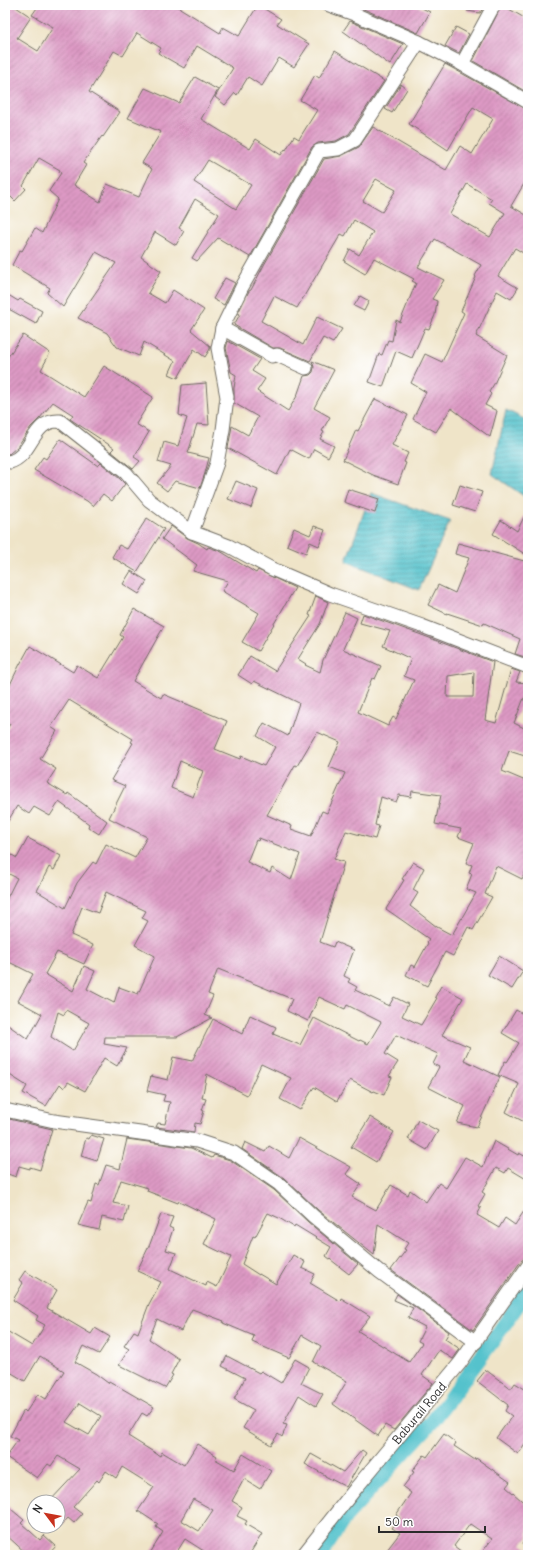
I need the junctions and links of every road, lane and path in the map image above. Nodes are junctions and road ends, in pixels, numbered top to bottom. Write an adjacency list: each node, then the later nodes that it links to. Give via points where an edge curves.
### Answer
1 (329, 5): 3 (street)
2 (494, 5): 4 (street)
3 (419, 42): 4 (street); 6 (street, via 355,140 338,150 318,151)
4 (462, 64): 5 (street)
5 (528, 102)
6 (222, 328): 7 (street, via 272,356 277,355); 9 (street, via 218,348 227,397 223,430 217,463)
7 (306, 368)
8 (5, 461): 9 (street, via 10,462 20,457 44,424 60,421 126,473 149,500)
9 (192, 532): 10 (street, via 229,546 272,569 330,594)
10 (528, 667)
11 (5, 1110): 13 (street, via 54,1121 197,1141 234,1153 279,1184 380,1272)
12 (528, 1266): 13 (street, Baburail Road)
13 (476, 1342): 14 (street, Baburail Road)
14 (303, 1555)

